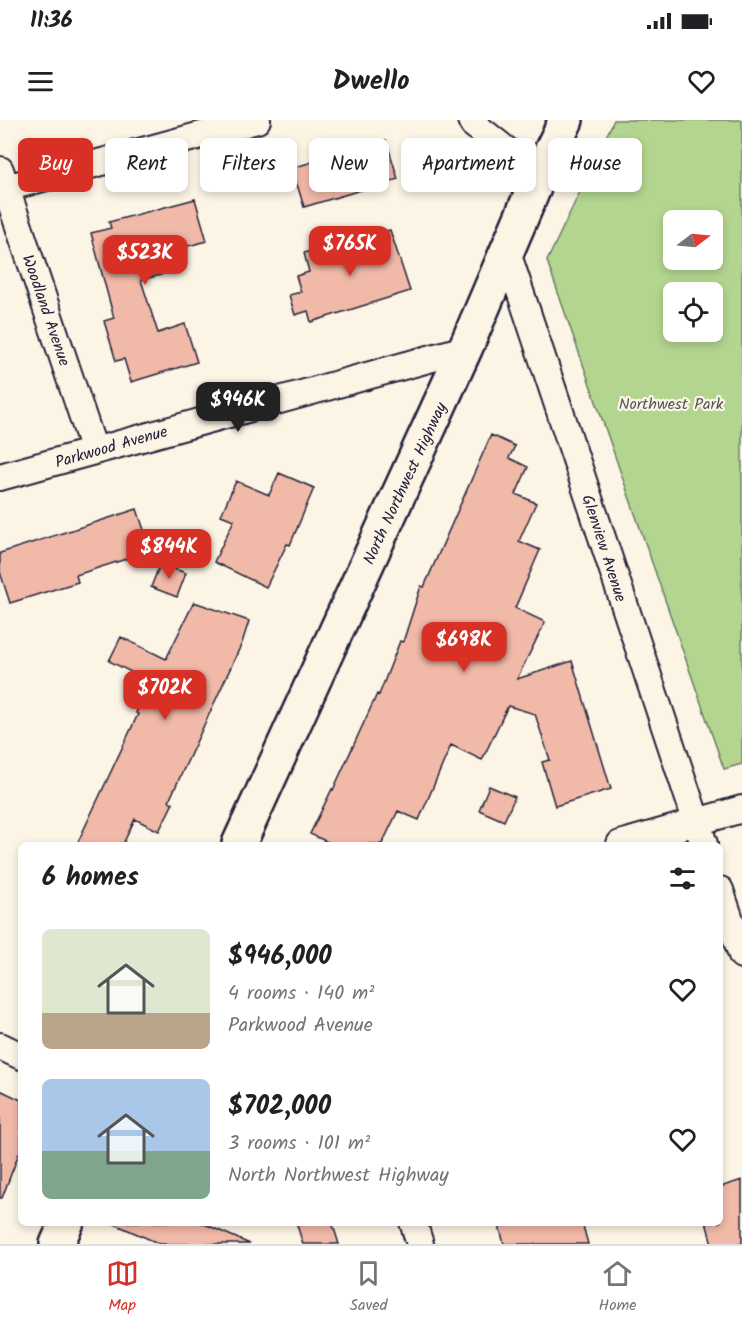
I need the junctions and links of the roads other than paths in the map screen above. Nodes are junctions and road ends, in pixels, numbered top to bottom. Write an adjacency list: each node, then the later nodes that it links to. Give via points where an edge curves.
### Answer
1 (257, 120): 5 (street)
2 (471, 120): 4 (street)
3 (566, 120): 4 (main road, North Northwest Highway)
4 (539, 176): 6 (main road, North Northwest Highway)
5 (3, 179): 8 (street, Woodland Avenue)
6 (507, 252): 7 (main road, North Northwest Highway); 11 (street, Glenview Avenue)
7 (465, 349): 8 (street, Parkwood Avenue); 12 (main road, North Northwest Highway)
8 (94, 450): 9 (street, Parkwood Avenue)
9 (0, 477)
10 (742, 809): 11 (street)
11 (700, 833): 13 (street)
12 (240, 842)
13 (635, 842)
14 (723, 899): 15 (street)
15 (742, 955)
16 (0, 1046): 17 (street)
17 (18, 1055)
18 (65, 1226): 20 (main road)
19 (414, 1226): 21 (street)
20 (57, 1244)
21 (420, 1244)

